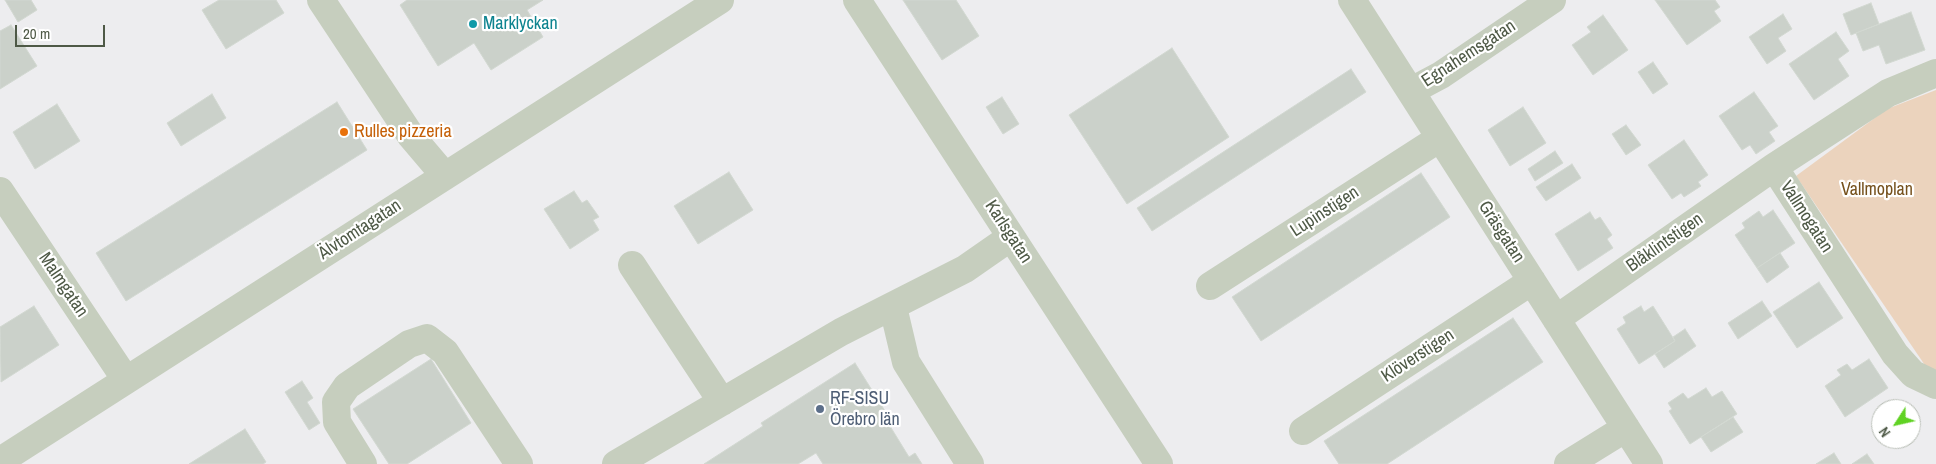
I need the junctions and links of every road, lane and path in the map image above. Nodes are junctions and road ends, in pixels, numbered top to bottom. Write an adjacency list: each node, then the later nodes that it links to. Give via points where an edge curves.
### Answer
1 (320, 0): 10 (street, via 411,136)
2 (720, 0): 10 (street, Älvtomtagatan)
3 (857, 0): 12 (street, Karlsgatan)
4 (1352, 0): 7 (street, Gräsgatan)
5 (1552, 0): 7 (street, Egnahemsgatan, via 1441,75)
6 (1936, 73): 9 (street, Vallmogatan, via 1888,93)
7 (1411, 91): 8 (street, Gräsgatan)
8 (1440, 138): 14 (street, Gräsgatan); 15 (street, Lupinstigen)
9 (1774, 167): 17 (street, Blåklintstigen); 19 (street, Vallmogatan, via 1895,354 1913,374)
10 (445, 176): 18 (street, Älvtomtagatan)
11 (0, 191): 18 (street, Malmgatan)
12 (1011, 237): 16 (street, via 965,269); 28 (street, Karlsgatan)
13 (632, 265): 20 (street)
14 (1532, 281): 17 (street, Gräsgatan); 22 (street, Klöverstigen)
15 (1210, 286)
16 (893, 307): 20 (street, via 841,332); 27 (street, via 906,362)
17 (1556, 319): 21 (street, Gräsgatan)
18 (126, 380): 23 (street, Älvtomtagatan)
19 (1936, 385)
20 (722, 402): 26 (street)
21 (1626, 428): 29 (street); 30 (street, Gräsgatan)
22 (1303, 431)
23 (0, 461)
24 (363, 464): 25 (street, via 337,422 336,402 347,386 409,344 427,338 445,352)
25 (519, 464)
26 (616, 464)
27 (970, 464)
28 (1159, 464)
29 (1568, 464)
30 (1649, 464)

